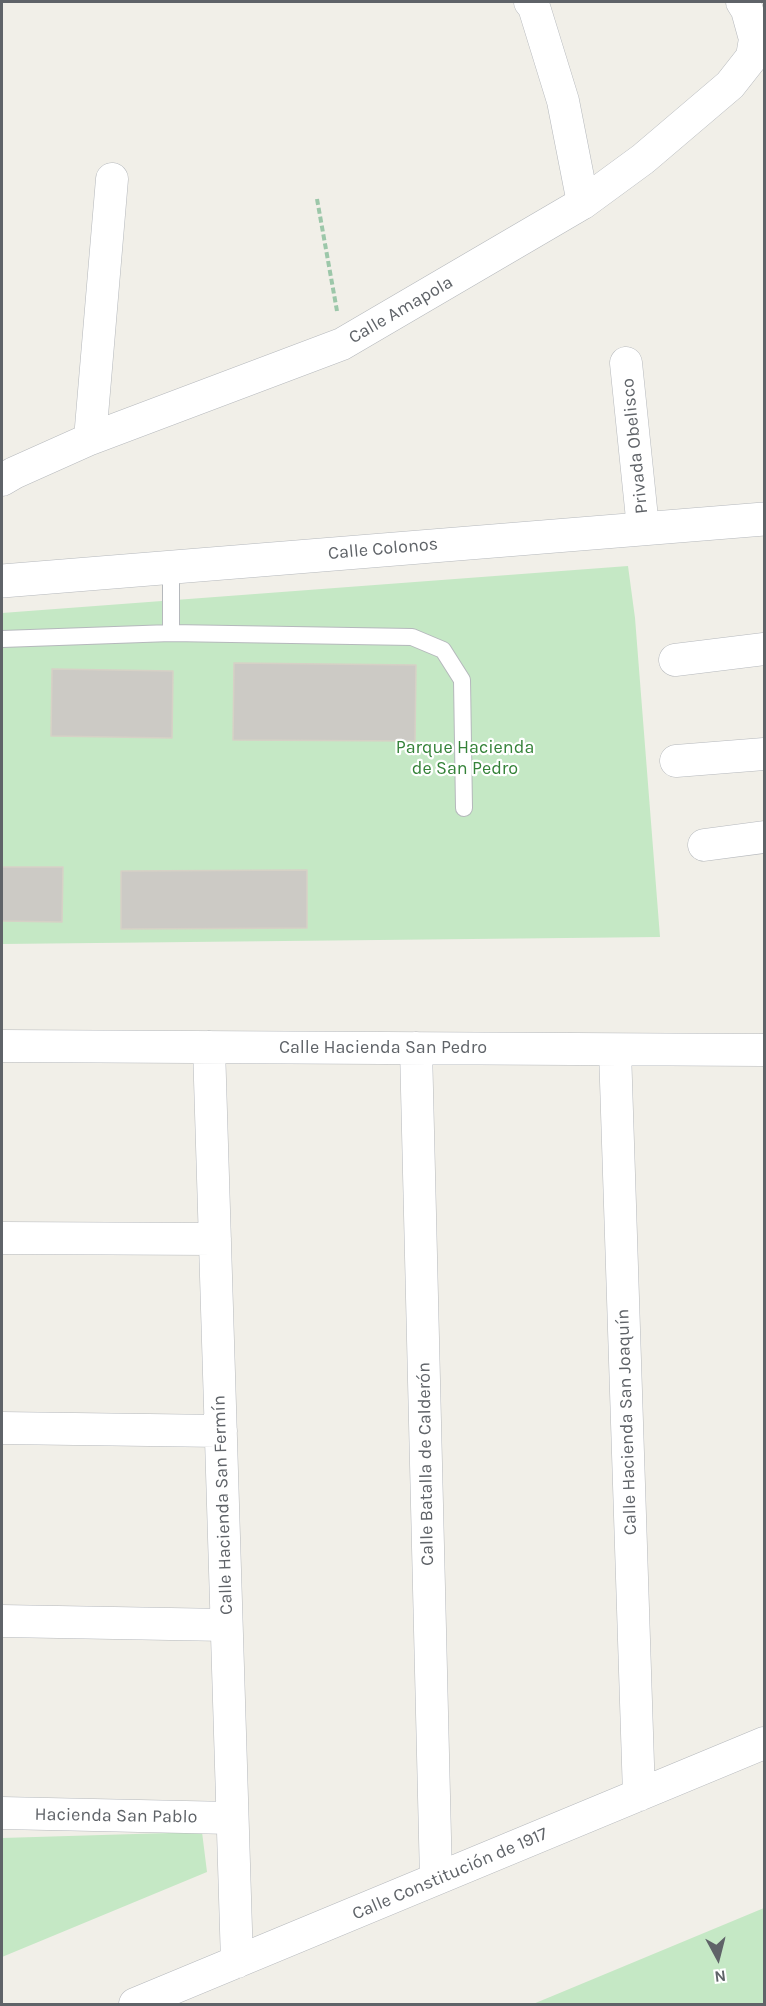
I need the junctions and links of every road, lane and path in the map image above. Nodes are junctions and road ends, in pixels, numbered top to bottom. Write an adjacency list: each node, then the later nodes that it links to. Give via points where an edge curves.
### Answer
1 (530, 2): 5 (street, via 563,101)
2 (750, 4): 5 (street, Calle Amapola, via 755,39 752,57 730,85 643,159)
3 (112, 178): 8 (street)
4 (317, 199): 6 (path)
5 (583, 203): 6 (street, Calle Amapola)
6 (342, 344): 8 (street, Calle Amapola)
7 (626, 363): 11 (street, Privada Obelisco)
8 (90, 439): 9 (street, Calle Amapola)
9 (2, 480)
10 (765, 519): 11 (street, Calle Colonos)
11 (644, 528): 12 (street, Calle Colonos)
12 (171, 567): 13 (street, Calle Colonos); 14 (lane)
13 (2, 580)
14 (171, 633): 15 (lane); 20 (lane, via 412,637 443,650 462,680)
15 (2, 639)
16 (765, 649): 17 (street)
17 (675, 660)
18 (765, 754): 19 (street)
19 (676, 761)
20 (464, 808)
21 (765, 837): 22 (street)
22 (704, 845)
23 (2, 1046): 24 (street, Calle Hacienda San Pedro)
24 (209, 1047): 25 (street, Calle Hacienda San Pedro); 29 (street, Calle Hacienda San Fermín)
25 (416, 1048): 26 (street, Calle Hacienda San Pedro); 38 (street, Calle Batalla de Calderón)
26 (615, 1050): 27 (street, Calle Hacienda San Pedro); 35 (street, Calle Hacienda San Joaquín)
27 (765, 1050)
28 (2, 1238): 29 (street)
29 (215, 1239): 31 (street, Calle Hacienda San Fermín)
30 (2, 1428): 31 (street)
31 (221, 1431): 33 (street, Calle Hacienda San Fermín)
32 (2, 1621): 33 (street)
33 (226, 1625): 37 (street, Calle Hacienda San Fermín)
34 (765, 1743): 35 (street, Calle Constitución de 1917)
35 (639, 1795): 38 (street, Calle Constitución de 1917)
36 (2, 1813): 37 (street, Hacienda San Pablo)
37 (231, 1818): 39 (street, Calle Hacienda San Fermín)
38 (436, 1879): 39 (street, Calle Constitución de 1917)
39 (237, 1962): 40 (street, Calle Constitución de 1917)
40 (135, 2004)

